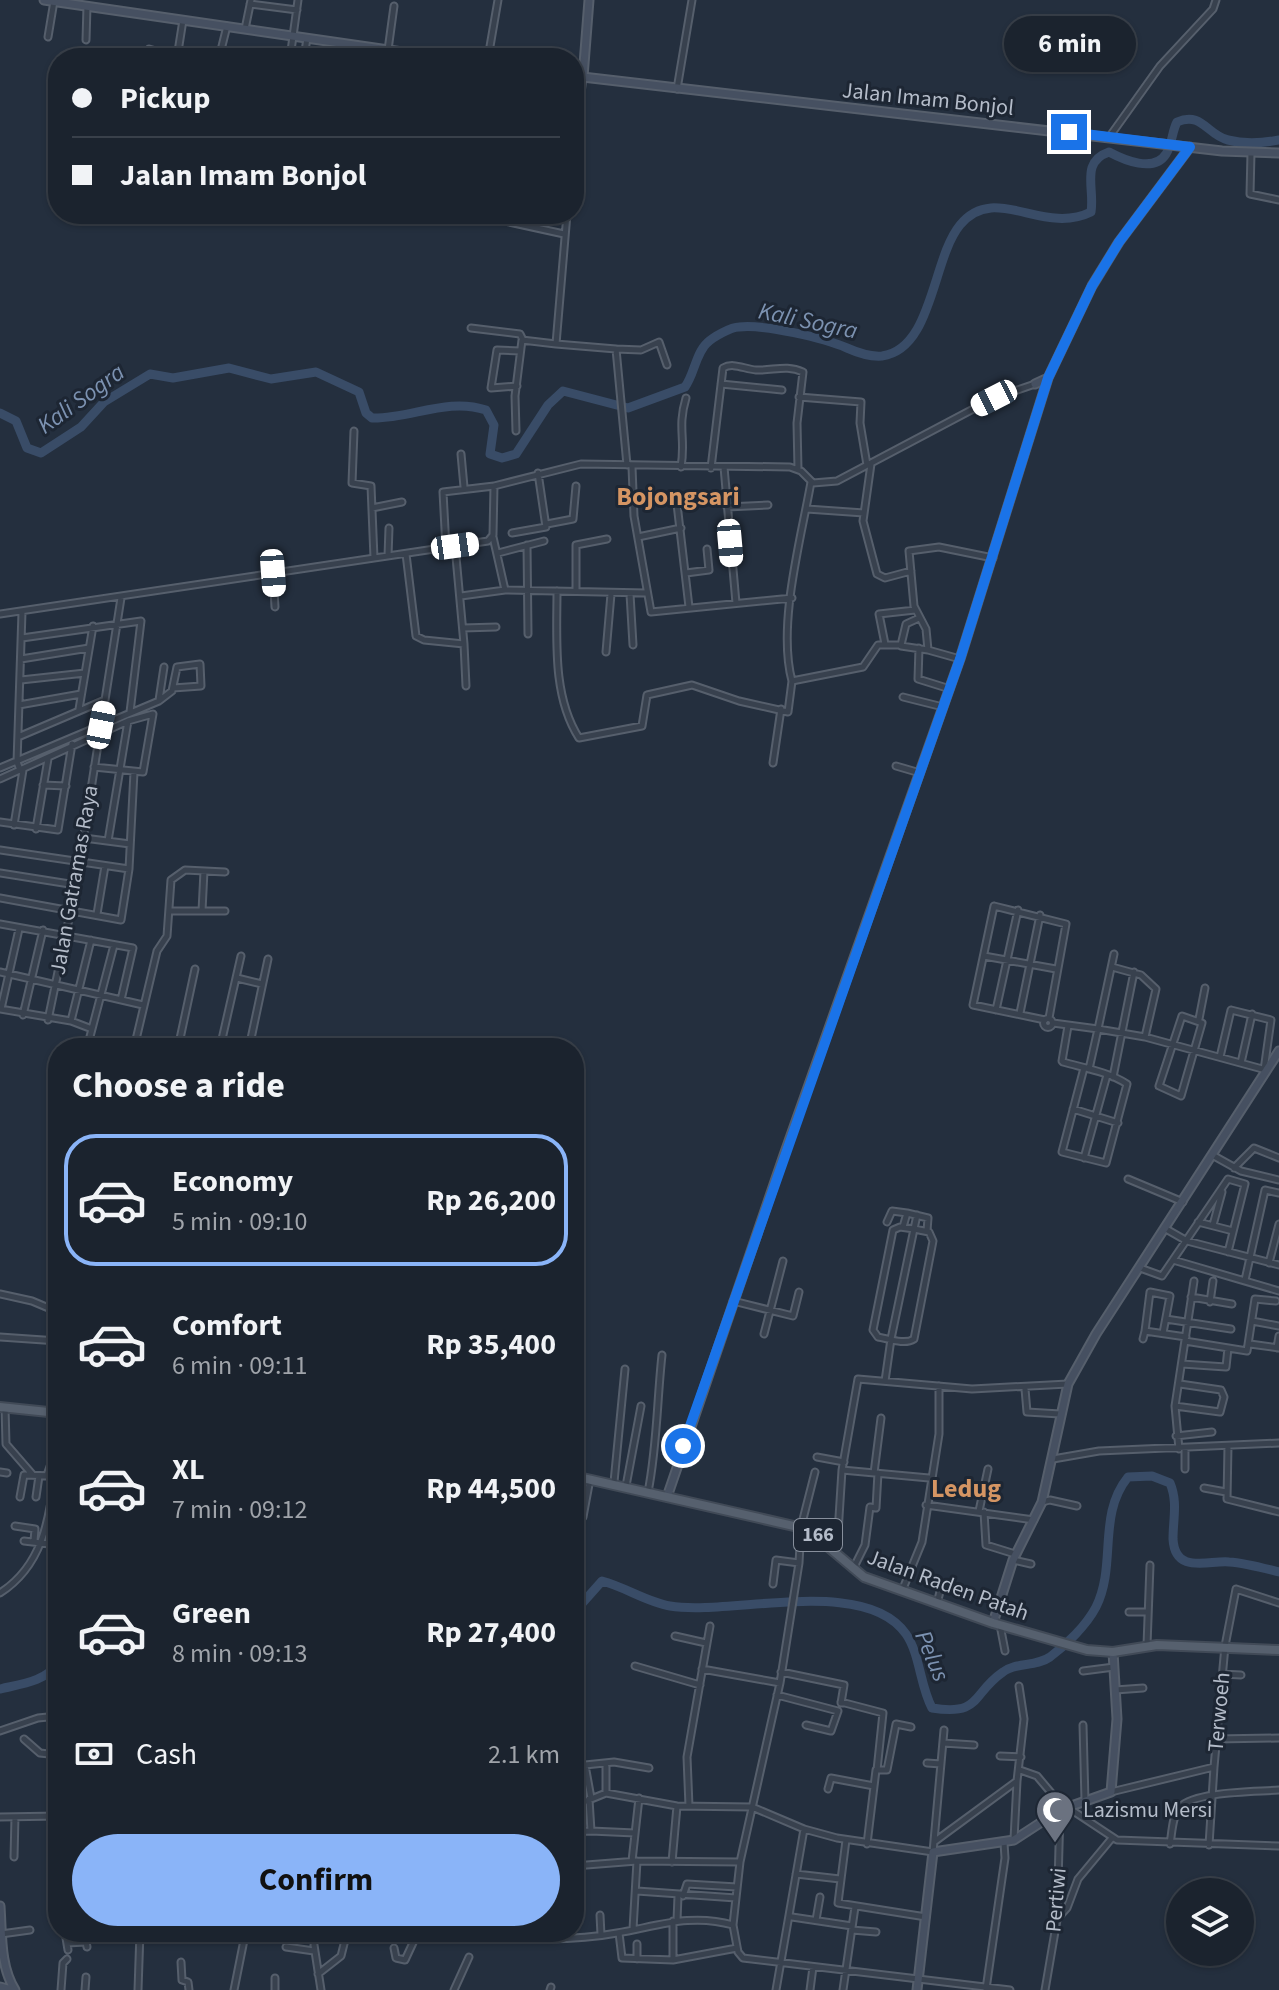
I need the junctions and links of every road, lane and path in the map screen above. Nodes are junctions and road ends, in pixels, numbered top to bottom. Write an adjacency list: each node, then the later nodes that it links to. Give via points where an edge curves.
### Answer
1 (44, 0): 7 (street)
2 (298, 0): 11 (street)
3 (498, 0): 27 (street)
4 (589, 0): 28 (street)
5 (692, 0): 30 (street)
6 (1216, 0): 31 (street)
7 (54, 1): 9 (street); 15 (street)
8 (250, 2): 11 (street); 14 (street)
9 (87, 6): 12 (street); 18 (street)
10 (394, 6): 26 (street)
11 (297, 10): 16 (street)
12 (183, 20): 13 (street); 20 (street)
13 (227, 26): 14 (street); 21 (street)
14 (245, 29): 16 (street)
15 (48, 37)
16 (292, 37): 17 (street); 22 (street)
17 (307, 38): 19 (street); 23 (street)
18 (86, 40)
19 (357, 45): 24 (street); 25 (street)
20 (178, 48)
21 (222, 48)
22 (291, 48)
23 (306, 48)
24 (357, 48)
25 (376, 48)
26 (388, 48)
27 (490, 48)
28 (582, 48)
29 (584, 78): 30 (street, Jalan Imam Bonjol)
30 (677, 89): 31 (street, Jalan Imam Bonjol)
31 (1110, 136): 32 (street, Jalan Imam Bonjol)
32 (1190, 147): 33 (street, Jalan Imam Bonjol); 45 (street, via 1119,242)
33 (1251, 153): 34 (street, Jalan Imam Bonjol); 35 (street, via 1250,194)
34 (1279, 153)
35 (1279, 200)
36 (518, 224): 38 (street)
37 (566, 224): 38 (street)
38 (564, 234): 41 (street)
39 (471, 328): 40 (street, via 520,334)
40 (523, 340): 41 (street); 43 (street)
41 (556, 344): 42 (street)
42 (616, 349): 44 (street, via 641,350 659,342); 57 (street)
43 (520, 351): 48 (street); 48 (street, via 497,350 491,369 491,388)
44 (667, 365)
45 (1048, 378): 47 (street); 50 (street)
46 (721, 384): 49 (street); 51 (street, via 725,365 787,367 803,372); 60 (street)
47 (1035, 384): 50 (street); 56 (street, via 994,398)
48 (517, 386): 54 (street)
49 (782, 390)
50 (1044, 391): 90 (street)
51 (799, 397): 56 (street, via 861,402); 61 (street)
52 (686, 398): 58 (street, via 679,426)
53 (354, 431): 71 (street, via 352,483 370,485)
54 (516, 431)
55 (461, 454): 66 (street)
56 (869, 464): 63 (street, via 837,481); 73 (street)
57 (629, 466): 58 (street); 62 (street, via 581,464); 79 (street)
58 (681, 467): 60 (street)
59 (724, 467): 60 (street); 61 (street); 67 (street)
60 (711, 468)
61 (798, 469): 63 (street)
62 (538, 473): 64 (street); 74 (street)
63 (811, 482): 72 (street)
64 (494, 486): 66 (street); 78 (street)
65 (576, 486): 74 (street, via 573,519)
66 (464, 487): 84 (street, via 442,494)
67 (727, 498): 70 (street); 76 (street, via 685,500 676,507)
68 (402, 502): 71 (street)
69 (768, 505): 70 (street)
70 (727, 507): 104 (street)
71 (372, 508): 89 (street)
72 (807, 509): 73 (street); 103 (street)
73 (864, 513): 91 (street, via 878,576)
74 (547, 524): 77 (street)
75 (389, 528): 88 (street)
76 (681, 528): 79 (street); 93 (street)
77 (512, 533)
78 (493, 537): 83 (street); 86 (street)
79 (638, 537): 98 (street)
80 (607, 539): 96 (street, via 576,545)
81 (544, 541): 82 (street)
82 (527, 545): 86 (street); 97 (street)
83 (455, 546): 84 (street); 101 (street)
84 (446, 548): 87 (street)
85 (707, 549): 93 (street, via 709,570)
86 (498, 553): 94 (street)
87 (406, 554): 88 (street); 117 (street, via 416,636)
88 (388, 556): 89 (street)
89 (374, 558): 92 (street)
90 (993, 558): 91 (street, via 939,547 915,548 909,551); 126 (street)
91 (911, 571): 107 (street)
92 (273, 573): 102 (street); 105 (street)
93 (686, 573): 106 (street)
94 (505, 590): 97 (street); 101 (street)
95 (557, 591): 96 (street); 97 (street); 140 (street, via 557,664 579,738 642,726 647,695 676,687 697,686)
96 (576, 591): 99 (street)
97 (530, 592): 115 (street)
98 (646, 593): 100 (street); 106 (street, via 652,612)
99 (611, 594): 100 (street); 124 (street)
100 (630, 594): 119 (street)
101 (461, 596): 114 (street)
102 (121, 598): 108 (street); 111 (street, Jalan Gatramas Raya)
103 (792, 598): 104 (street); 130 (street)
104 (736, 603): 106 (street)
105 (275, 607)
106 (689, 607)
107 (915, 610): 110 (street); 118 (street, via 879,614)
108 (22, 612): 109 (street); 116 (street)
109 (0, 614)
110 (919, 618): 120 (street, via 906,624); 123 (street)
111 (117, 623): 112 (street); 136 (street, Jalan Gatramas Raya); 142 (street, via 142,624)
112 (93, 626): 116 (street); 121 (street)
113 (496, 627): 114 (street)
114 (463, 628): 117 (street)
115 (528, 634)
116 (22, 638): 125 (street)
117 (464, 644): 131 (street)
118 (885, 644): 120 (street); 130 (street, via 876,646 860,669)
119 (633, 645)
120 (901, 645): 122 (street)
121 (89, 648): 125 (street); 128 (street)
122 (919, 648): 123 (street); 133 (street, via 918,679)
123 (928, 650): 126 (street)
124 (606, 652)
125 (21, 659): 129 (street)
126 (960, 659): 133 (street)
127 (164, 667): 137 (street)
128 (85, 673): 129 (street); 134 (street)
129 (21, 680): 138 (street)
130 (792, 681): 140 (street, via 789,711)
131 (466, 686)
132 (173, 688): 132 (street, via 201,686 200,664 177,666); 137 (street)
133 (950, 689): 139 (street)
134 (82, 694): 138 (street); 141 (street)
135 (903, 697): 139 (street)
136 (105, 700): 141 (street); 144 (street, Jalan Gatramas Raya)
137 (159, 701): 142 (street)
138 (19, 705): 146 (street)
139 (944, 707): 157 (street)
140 (781, 709): 150 (street)
141 (79, 710): 146 (street)
142 (129, 713): 144 (street)
143 (128, 721): 145 (street); 154 (street); 156 (street, via 154,716 144,769)
144 (101, 725): 145 (street, Jalan Gatramas Raya); 149 (street)
145 (99, 733): 147 (street); 152 (street, Jalan Gatramas Raya)
146 (18, 737): 149 (street)
147 (72, 744): 148 (street); 160 (street)
148 (49, 758): 155 (street); 159 (street)
149 (17, 762): 153 (street); 155 (street)
150 (773, 763)
151 (896, 766): 157 (street)
152 (94, 767): 154 (street); 164 (street, Jalan Gatramas Raya)
153 (0, 768)
154 (120, 769): 156 (street); 165 (street)
155 (22, 770): 158 (street); 162 (street)
156 (134, 772): 166 (street)
157 (921, 773): 275 (street)
158 (0, 779)
159 (43, 785): 160 (street); 163 (street)
160 (66, 786): 163 (street, via 60,828)
161 (0, 822): 162 (street)
162 (14, 825): 163 (street)
163 (36, 829)
164 (84, 838): 165 (street); 168 (street, Jalan Gatramas Raya)
165 (108, 841): 166 (street)
166 (130, 844): 170 (street)
167 (0, 850): 168 (street)
168 (80, 862): 169 (street); 174 (street, Jalan Gatramas Raya)
169 (105, 866): 170 (street); 181 (street)
170 (129, 869): 181 (street, via 121,920)
171 (204, 871): 172 (street); 178 (street, via 185,870 171,880); 179 (street)
172 (225, 872)
173 (0, 873): 174 (street)
174 (76, 885): 176 (street, Jalan Gatramas Raya)
175 (0, 898): 176 (street)
176 (72, 910): 181 (street); 186 (street, Jalan Gatramas Raya)
177 (1018, 910): 182 (street); 191 (street, via 994,906); 193 (street)
178 (169, 911): 179 (street); 209 (street, via 167,936 157,951)
179 (202, 911): 180 (street)
180 (225, 911)
181 (97, 914)
182 (1040, 915): 194 (street); 197 (street, via 1066,924)
183 (0, 924): 184 (street)
184 (19, 929): 185 (street); 200 (street)
185 (43, 930): 186 (street); 202 (street)
186 (66, 935): 187 (street); 204 (street, Jalan Gatramas Raya)
187 (91, 940): 188 (street); 206 (street)
188 (114, 945): 207 (street); 208 (street, via 134,949)
189 (1114, 954): 195 (street)
190 (241, 956): 201 (street)
191 (984, 956): 193 (street); 211 (street, via 972,1004)
192 (268, 959): 203 (street)
193 (1007, 960): 194 (street); 211 (street)
194 (1029, 964): 197 (street); 212 (street)
195 (1112, 967): 199 (street); 221 (street)
196 (195, 969): 226 (street)
197 (1056, 969): 217 (street)
198 (0, 972): 200 (street)
199 (1134, 972): 222 (street); 223 (street, via 1157,990)
200 (9, 974): 202 (street); 210 (street)
201 (237, 978): 203 (street); 227 (street)
202 (31, 979): 204 (street); 214 (street)
203 (262, 984): 228 (street)
204 (55, 985): 206 (street); 216 (street, Jalan Gatramas Raya)
205 (1205, 988): 215 (street)
206 (79, 990): 207 (street); 218 (street)
207 (100, 995): 208 (street); 220 (street)
208 (121, 1000): 209 (street)
209 (143, 1005): 225 (street)
210 (1, 1009): 214 (street)
211 (996, 1010): 212 (street)
212 (1020, 1013): 217 (street)
213 (1252, 1014): 232 (street, via 1231,1010); 233 (street); 235 (street, via 1273,1020)
214 (23, 1015): 216 (street)
215 (1199, 1019): 229 (street, via 1180,1016); 230 (street)
216 (48, 1020): 218 (street)
217 (1049, 1020): 219 (street)
218 (71, 1021): 220 (street)
219 (1068, 1026): 221 (street); 234 (street, via 1061,1059)
220 (92, 1029): 224 (street)
221 (1098, 1029): 222 (street); 234 (street)
222 (1121, 1033): 223 (street); 236 (street)
223 (1145, 1037): 229 (street)
224 (90, 1038)
225 (136, 1038)
226 (180, 1038)
227 (222, 1038)
228 (251, 1038)
229 (1173, 1044): 230 (street); 230 (street, via 1159,1086 1179,1096)
230 (1195, 1050): 232 (street)
231 (1279, 1051): 235 (street)
232 (1220, 1057): 233 (street)
233 (1241, 1063): 235 (street)
234 (1087, 1068): 236 (street); 237 (street)
235 (1265, 1070): 240 (street)
236 (1110, 1076): 238 (street); 239 (street, via 1127,1084)
237 (1073, 1109): 238 (street); 241 (street, via 1062,1152)
238 (1095, 1116): 239 (street); 241 (street)
239 (1118, 1123): 241 (street, via 1107,1162)
240 (1214, 1156): 243 (street); 248 (street)
241 (1084, 1158)
242 (1279, 1158): 243 (street, via 1254,1148)
243 (1234, 1168): 245 (street)
244 (1128, 1179): 248 (street)
245 (1279, 1180)
246 (1224, 1185): 252 (street); 254 (street); 259 (street, via 1226,1179 1245,1184)
247 (1279, 1193): 262 (street, via 1265,1190)
248 (1184, 1202): 257 (street)
249 (907, 1213): 250 (street); 251 (street, via 892,1211); 255 (street)
250 (917, 1215): 256 (street); 258 (street, via 928,1218)
251 (887, 1222)
252 (1198, 1222): 254 (street); 260 (street)
253 (1279, 1224): 265 (street)
254 (1213, 1225): 259 (street)
255 (903, 1227): 256 (street); 291 (street, via 893,1230 873,1330 875,1336)
256 (914, 1229): 258 (street); 291 (street)
257 (1166, 1229): 260 (street); 267 (street)
258 (927, 1231): 291 (street, via 933,1241 914,1339)
259 (1233, 1231): 261 (street)
260 (1187, 1241): 261 (street); 263 (street)
261 (1228, 1252): 262 (street)
262 (1250, 1257): 265 (street); 268 (street)
263 (1172, 1260): 267 (street, via 1160,1277); 268 (street)
264 (783, 1261): 280 (street)
265 (1269, 1263): 266 (street)
266 (1279, 1265)
267 (1140, 1268): 302 (street)
268 (1244, 1280): 271 (street)
269 (1194, 1281): 274 (street)
270 (1213, 1281): 277 (street)
271 (1279, 1291)
272 (799, 1292): 280 (street, via 793,1316)
273 (0, 1294): 279 (street)
274 (1191, 1297): 277 (street); 283 (street)
275 (733, 1301): 280 (street); 337 (street)
276 (1276, 1301): 282 (street, via 1255,1299)
277 (1210, 1302): 278 (street)
278 (1232, 1304)
279 (48, 1308)
280 (770, 1310): 288 (street)
281 (1166, 1319): 283 (street); 286 (street, via 1170,1296 1150,1292); 287 (street)
282 (1252, 1321): 284 (street); 295 (street)
283 (1188, 1324): 285 (street); 293 (street)
284 (1279, 1326)
285 (1231, 1329)
286 (1145, 1331): 287 (street); 292 (street)
287 (1163, 1333): 293 (street)
288 (764, 1334)
289 (1279, 1336): 297 (street)
290 (0, 1337): 294 (street)
291 (891, 1339): 301 (street)
292 (1143, 1339)
293 (1186, 1339): 296 (street); 299 (street)
294 (48, 1340)
295 (1250, 1344): 296 (street, via 1243,1352); 297 (street)
296 (1228, 1348): 299 (street, via 1224,1368)
297 (1278, 1348)
298 (662, 1355): 333 (street)
299 (1182, 1364): 303 (street)
300 (625, 1369): 330 (street)
301 (885, 1381): 304 (street); 319 (street, via 856,1380)
302 (1068, 1384): 305 (street); 310 (street)
303 (1180, 1384): 307 (street); 307 (street, via 1221,1390 1224,1397 1220,1412)
304 (939, 1386): 305 (street); 329 (street, via 939,1434)
305 (1025, 1389): 310 (street, via 1027,1412)
306 (641, 1406): 331 (street)
307 (1175, 1406): 313 (street)
308 (3, 1407): 309 (main road); 326 (street, via 6,1444)
309 (48, 1412)
310 (1060, 1414): 318 (street)
311 (881, 1418): 325 (street)
312 (1212, 1432): 313 (street)
313 (1176, 1436): 316 (street)
314 (1279, 1443): 315 (street)
315 (1228, 1446): 316 (street); 334 (street)
316 (1182, 1450): 318 (street, via 1099,1451); 322 (street)
317 (817, 1457): 319 (street)
318 (1053, 1459): 338 (street)
319 (844, 1462): 323 (street)
320 (48, 1465): 326 (street)
321 (988, 1469): 342 (street)
322 (1185, 1469)
323 (842, 1470): 325 (street); 350 (street)
324 (815, 1472): 346 (street)
325 (876, 1473): 329 (street); 355 (street, via 876,1508 870,1507 865,1545)
326 (43, 1475): 335 (street, via 24,1475); 336 (street); 348 (street)
327 (584, 1477): 328 (main road, Jalan Raden Patah / 166)
328 (590, 1478): 330 (main road, Jalan Raden Patah / 166); 341 (street)
329 (929, 1478): 339 (street)
330 (614, 1482): 331 (main road, Jalan Raden Patah / 166)
331 (626, 1486): 333 (main road, Jalan Raden Patah / 166)
332 (1204, 1488): 334 (street)
333 (648, 1492): 337 (main road, Jalan Raden Patah / 166)
334 (1226, 1492): 343 (street, via 1230,1500)
335 (20, 1497)
336 (36, 1497)
337 (667, 1497): 346 (main road, Jalan Raden Patah / 166)
338 (1042, 1502): 340 (street); 344 (street)
339 (926, 1505): 342 (street); 358 (street, via 920,1549)
340 (1077, 1506)
341 (584, 1511)
342 (982, 1511): 344 (street); 351 (street, via 986,1545)
343 (1279, 1512)
344 (1035, 1520): 351 (street)
345 (15, 1526): 348 (street, via 35,1529)
346 (801, 1527): 350 (main road, Jalan Raden Patah / 166); 352 (street)
347 (24, 1541): 348 (street)
348 (38, 1541): 349 (street); 359 (street, via 16,1582)
349 (48, 1543)
350 (832, 1549): 355 (main road, Jalan Raden Patah / 166)
351 (1014, 1557): 353 (street); 364 (street)
352 (799, 1563): 356 (street, via 776,1560); 377 (street)
353 (1031, 1564)
354 (1150, 1565): 363 (street)
355 (852, 1570): 358 (main road, Jalan Raden Patah / 166)
356 (773, 1584)
357 (941, 1588): 361 (street)
358 (902, 1591): 361 (main road, Jalan Raden Patah / 166)
359 (0, 1593)
360 (1279, 1603): 369 (street, Terwoeh, via 1236,1589)
361 (936, 1604): 364 (main road, Jalan Raden Patah / 166)
362 (1129, 1612): 363 (street)
363 (1147, 1612): 368 (street)
364 (997, 1624): 371 (street); 372 (main road, Jalan Raden Patah / 166, via 1087,1650)
365 (710, 1626): 367 (street)
366 (675, 1636): 367 (street)
367 (706, 1643): 375 (street)
368 (1147, 1645): 369 (main road, 166); 372 (main road, 166)
369 (1225, 1646): 370 (main road, 166); 378 (street, Terwoeh)
370 (1279, 1650)
371 (1005, 1651)
372 (1113, 1652): 374 (street)
373 (635, 1666): 381 (street)
374 (1114, 1667): 376 (street); 384 (street)
375 (702, 1669): 380 (street); 381 (street)
376 (1083, 1671)
377 (781, 1672): 380 (street); 386 (street, via 844,1685)
378 (1222, 1674): 379 (street); 396 (street, Terwoeh)
379 (1241, 1675)
380 (780, 1683): 385 (street)
381 (700, 1685): 420 (street, via 687,1757)
382 (1019, 1686): 401 (street, via 1024,1719)
383 (1143, 1688): 384 (street)
384 (1115, 1690): 413 (street)
385 (777, 1695): 387 (street); 422 (street)
386 (841, 1702): 387 (street); 407 (street, via 883,1713)
387 (838, 1711): 389 (street, via 831,1731)
388 (48, 1717): 393 (street)
389 (806, 1725)
390 (1083, 1725): 418 (street)
391 (911, 1727): 407 (street, via 896,1724 887,1770)
392 (944, 1730): 397 (street)
393 (0, 1731)
394 (1279, 1738): 396 (street)
395 (24, 1739): 399 (street)
396 (1216, 1739): 405 (street, Terwoeh)
397 (943, 1743): 398 (street); 403 (street)
398 (974, 1745)
399 (48, 1754)
400 (1000, 1756): 401 (street)
401 (1021, 1757): 408 (street)
402 (927, 1763): 403 (street)
403 (941, 1764): 433 (street)
404 (606, 1767): 414 (street)
405 (1214, 1767): 413 (street, Terwoeh); 415 (street)
406 (649, 1768): 417 (street, via 614,1762 585,1765)
407 (877, 1770): 410 (street)
408 (1020, 1770): 409 (street); 423 (street, via 1037,1776)
409 (1017, 1781): 432 (street); 433 (street)
410 (874, 1786): 411 (street, via 831,1778); 435 (street)
411 (828, 1789)
412 (1279, 1790): 415 (street)
413 (1111, 1792): 418 (street)
414 (606, 1793): 416 (street); 417 (street)
415 (1213, 1794): 436 (street, via 1180,1807); 437 (street)
416 (639, 1800): 421 (street); 429 (street)
417 (589, 1801): 419 (street); 428 (street)
418 (1085, 1801): 423 (street)
419 (584, 1803)
420 (689, 1806): 421 (street); 422 (street)
421 (677, 1809): 443 (street)
422 (752, 1810): 430 (street); 444 (street)
423 (1063, 1811): 431 (street); 432 (street); 460 (street, Pertiwi)
424 (48, 1816): 426 (street)
425 (0, 1817): 426 (street)
426 (15, 1817): 440 (street)
427 (584, 1831): 428 (street)
428 (591, 1831): 429 (street)
429 (635, 1833): 442 (street)
430 (803, 1833): 434 (street); 446 (street)
431 (1112, 1838): 436 (street); 460 (street, via 1078,1879)
432 (1014, 1840): 439 (street)
433 (933, 1842): 441 (street)
434 (846, 1843): 435 (street); 447 (street)
435 (867, 1844): 441 (street)
436 (1170, 1844): 437 (street)
437 (1209, 1845): 438 (street)
438 (1279, 1846)
439 (1005, 1847): 441 (street); 495 (street)
440 (14, 1857)
441 (932, 1857): 457 (street)
442 (635, 1861): 443 (street); 445 (street); 449 (street)
443 (672, 1862): 444 (street)
444 (740, 1862): 448 (street)
445 (584, 1865)
446 (796, 1874): 447 (street); 486 (street)
447 (840, 1879): 454 (street, via 838,1903)
448 (737, 1887): 450 (street, via 687,1884); 452 (street)
449 (637, 1891): 450 (street); 464 (street)
450 (680, 1896): 452 (street); 458 (street)
451 (820, 1897): 459 (street)
452 (736, 1898): 462 (street)
453 (0, 1906): 461 (street)
454 (855, 1907): 457 (street); 463 (street)
455 (600, 1915): 470 (street)
456 (792, 1917): 459 (street)
457 (927, 1917): 493 (street)
458 (675, 1920): 462 (street, via 708,1918); 464 (street); 484 (street)
459 (816, 1920): 463 (street)
460 (1057, 1920): 510 (street, Pertiwi)
461 (0, 1921): 468 (street)
462 (733, 1925): 480 (street)
463 (852, 1928): 466 (street); 488 (street)
464 (633, 1929): 467 (street)
465 (30, 1930): 468 (street)
466 (876, 1932)
467 (619, 1933): 470 (street); 483 (street, via 620,1957)
468 (1, 1934): 490 (street)
469 (584, 1935): 470 (street)
470 (601, 1935)
471 (67, 1942): 472 (street, via 68,1947)
472 (86, 1942)
473 (140, 1942): 499 (street)
474 (243, 1942): 501 (street)
475 (344, 1942): 489 (street, via 341,1956)
476 (413, 1942): 479 (street, via 405,1960 397,1960)
477 (637, 1944): 483 (street)
478 (286, 1947): 489 (street, via 314,1948)
479 (394, 1948)
480 (737, 1948): 484 (street); 486 (street, via 743,1958)
481 (469, 1957): 504 (street)
482 (67, 1959): 497 (street)
483 (637, 1959): 484 (street)
484 (673, 1960)
485 (181, 1962): 500 (street)
486 (780, 1962): 487 (street); 505 (street)
487 (813, 1967): 488 (street); 506 (street)
488 (846, 1971): 493 (street); 507 (street)
489 (318, 1974): 503 (street)
490 (2, 1975): 496 (street)
491 (86, 1977): 498 (street)
492 (275, 1978): 502 (street)
493 (918, 1979): 495 (street); 508 (street)
494 (0, 1987): 496 (street)
495 (986, 1988): 509 (street)
496 (13, 1990)
497 (61, 1990)
498 (85, 1990)
499 (138, 1990)
500 (189, 1990)
501 (234, 1990)
502 (275, 1990)
503 (321, 1990)
504 (454, 1990)
505 (776, 1990)
506 (810, 1990)
507 (843, 1990)
508 (917, 1990)
509 (1010, 1990)
510 (1045, 1990)

